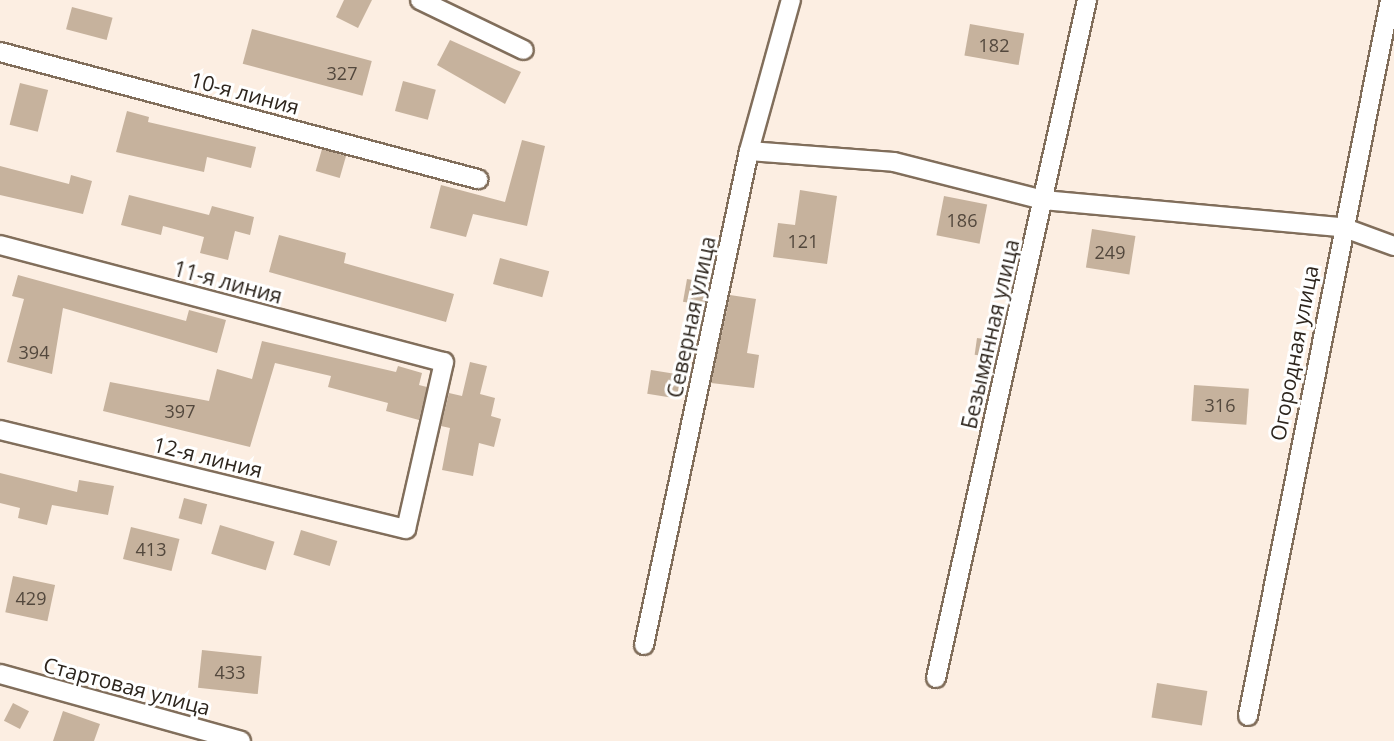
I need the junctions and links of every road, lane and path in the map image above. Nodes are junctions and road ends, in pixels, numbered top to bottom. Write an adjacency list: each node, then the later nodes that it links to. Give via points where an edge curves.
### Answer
1 (420, 0): 5 (street)
2 (791, 0): 7 (street, Северная улица)
3 (1087, 0): 9 (street, Безымянная улица)
4 (1390, 0): 10 (street, Огородная улица)
5 (524, 50)
6 (0, 52): 8 (street, 10-я линия)
7 (749, 151): 9 (street, via 894,162); 15 (street, Северная улица)
8 (478, 179)
9 (1043, 200): 10 (street); 17 (street, Безымянная улица)
10 (1342, 227): 12 (street); 18 (street, Огородная улица)
11 (0, 246): 14 (street, 11-я линия, via 444,362)
12 (1394, 246)
13 (0, 430): 14 (street, 12-я линия)
14 (406, 529)
15 (644, 645)
16 (0, 674): 19 (street, Стартовая улица)
17 (936, 678)
18 (1248, 716)
19 (241, 741)

